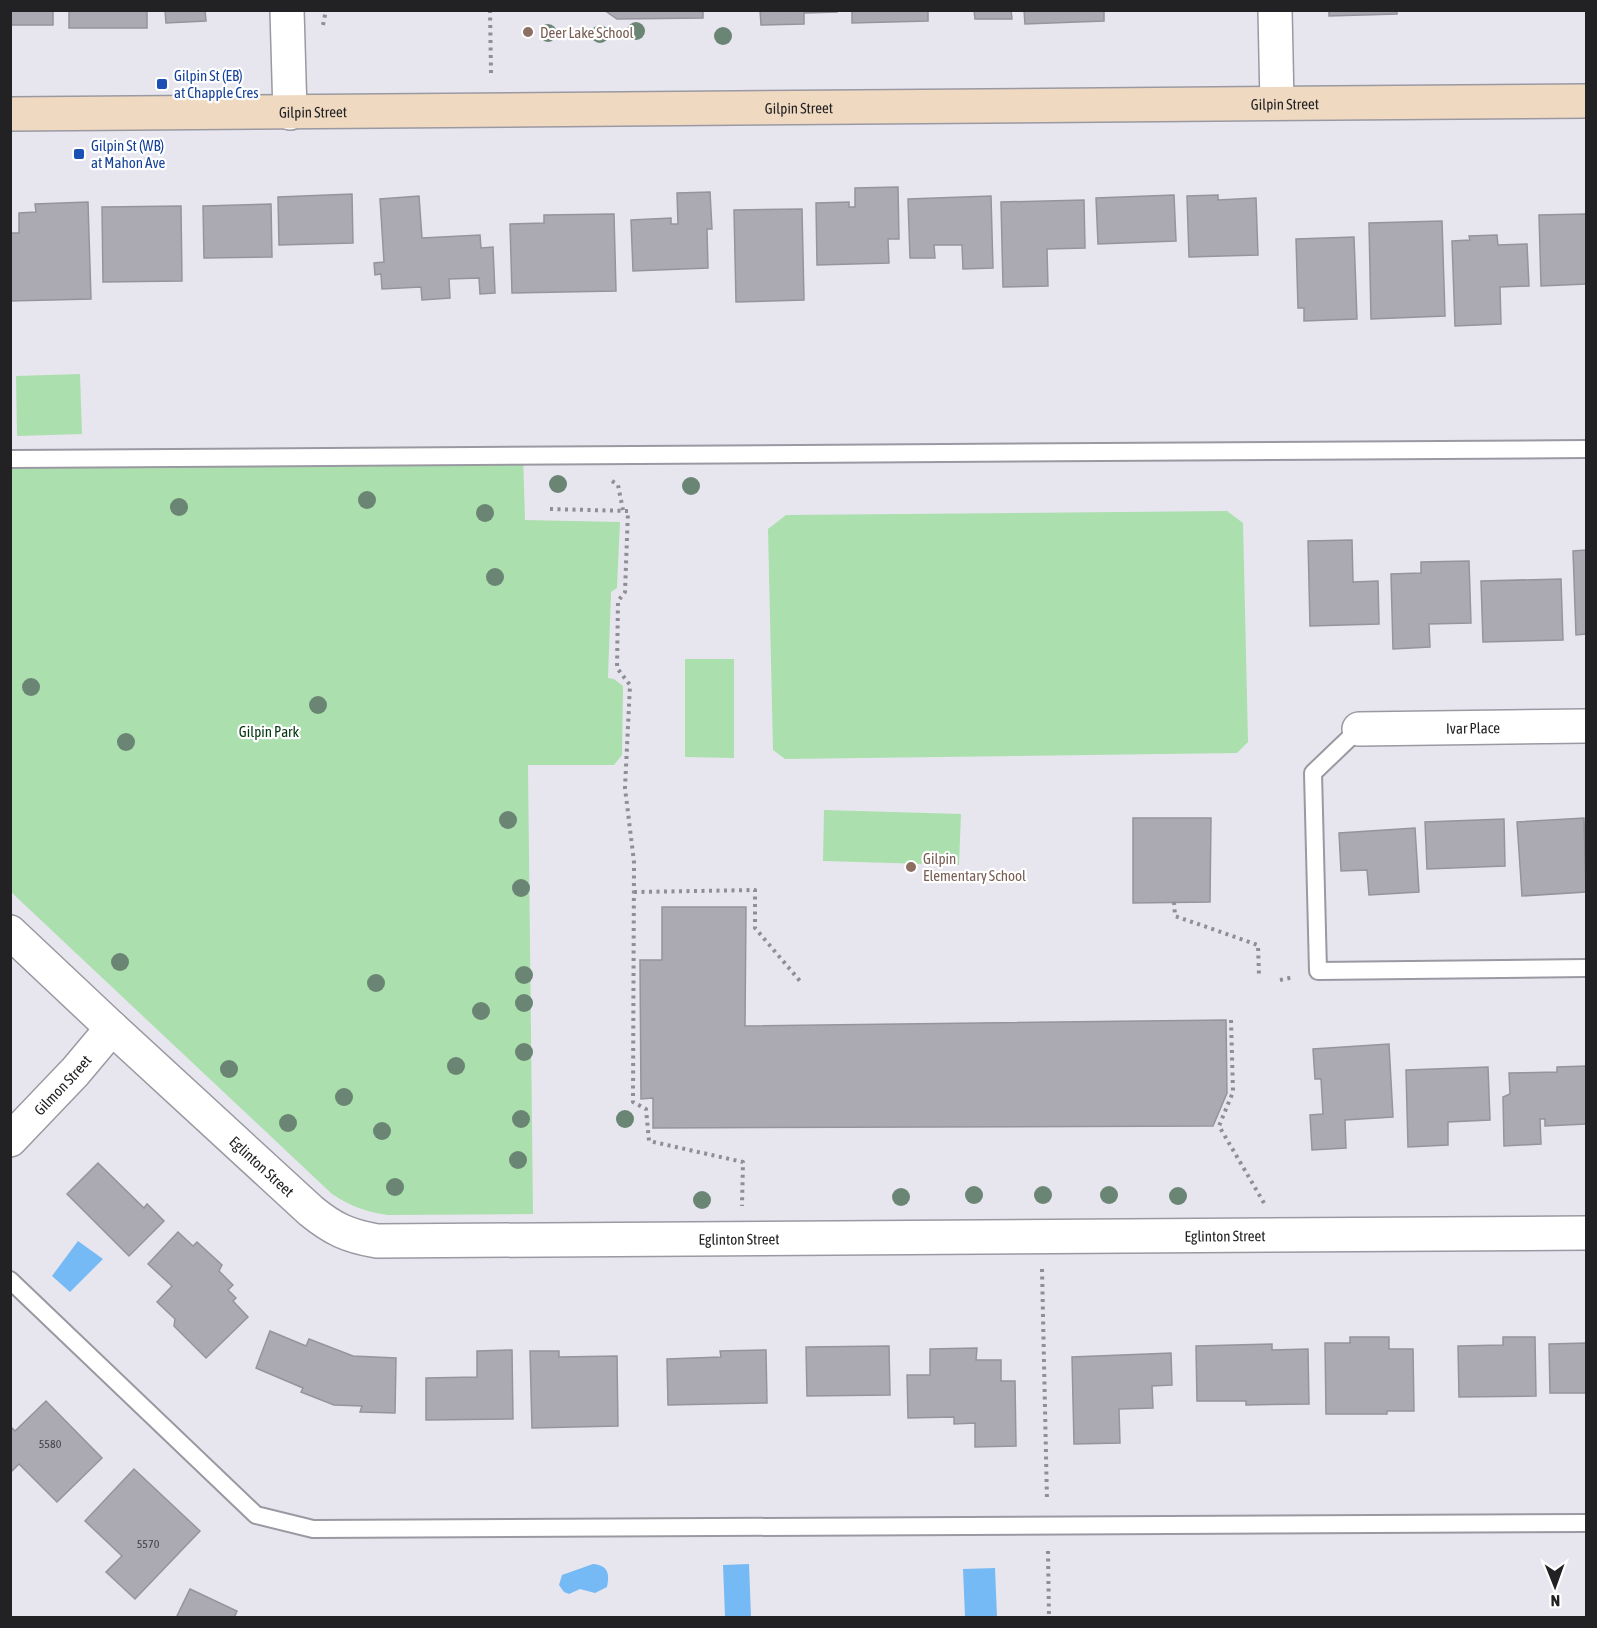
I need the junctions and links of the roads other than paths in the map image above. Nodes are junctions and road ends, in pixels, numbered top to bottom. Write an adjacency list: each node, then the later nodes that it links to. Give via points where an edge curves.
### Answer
1 (287, 10): 5 (street)
2 (1275, 10): 4 (street)
3 (1587, 100): 4 (street, Gilpin Street)
4 (1277, 104): 5 (street, Gilpin Street)
5 (290, 113): 6 (street, Gilpin Street)
6 (10, 114)
7 (1587, 449): 8 (lane)
8 (10, 459)
9 (1587, 726): 10 (street, Ivar Place)
10 (1359, 729): 12 (lane, via 1313,773 1318,971)
11 (10, 932): 13 (street, Eglinton Street)
12 (1587, 968)
13 (112, 1029): 14 (street, Gilmon Street); 15 (street, Eglinton Street, via 327,1225 377,1241)
14 (10, 1140)
15 (1587, 1233)
16 (10, 1280): 17 (lane, via 256,1515 313,1529)
17 (1587, 1523)

